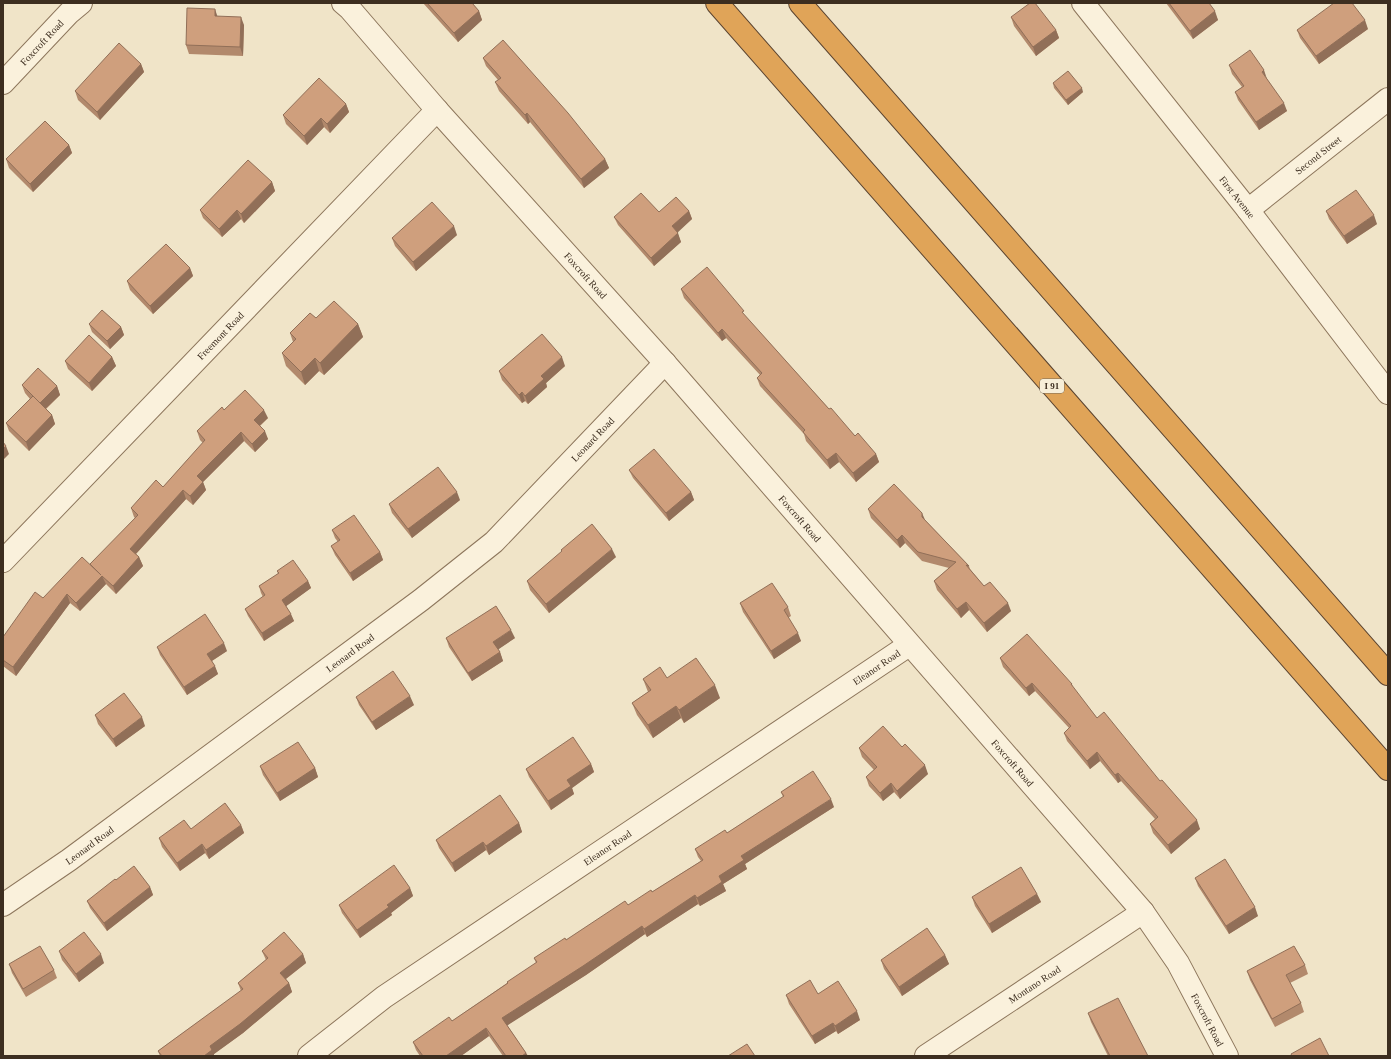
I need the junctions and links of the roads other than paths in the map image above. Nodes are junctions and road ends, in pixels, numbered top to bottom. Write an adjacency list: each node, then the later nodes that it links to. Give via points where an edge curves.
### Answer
1 (81, 3): 6 (street, Foxcroft Road)
2 (343, 3): 8 (street, Foxcroft Road)
3 (717, 3): 15 (highway, I 91)
4 (800, 3): 14 (highway)
5 (1083, 3): 9 (street, First Avenue)
6 (3, 83)
7 (1388, 99): 9 (street, Second Street)
8 (437, 110): 10 (street, Foxcroft Road); 12 (street, Freemont Road)
9 (1248, 210): 11 (street, First Avenue)
10 (665, 363): 13 (street, Foxcroft Road); 16 (street, Leonard Road, via 494,542 421,600 69,860)
11 (1388, 393)
12 (3, 561)
13 (909, 645): 17 (street, Foxcroft Road); 18 (street, Eleanor Road, via 384,997)
14 (1388, 674)
15 (1388, 769)
16 (3, 905)
17 (1143, 912): 19 (street, Montano Road); 20 (street, Foxcroft Road, via 1178,963)
18 (308, 1056)
19 (926, 1056)
20 (1227, 1056)

